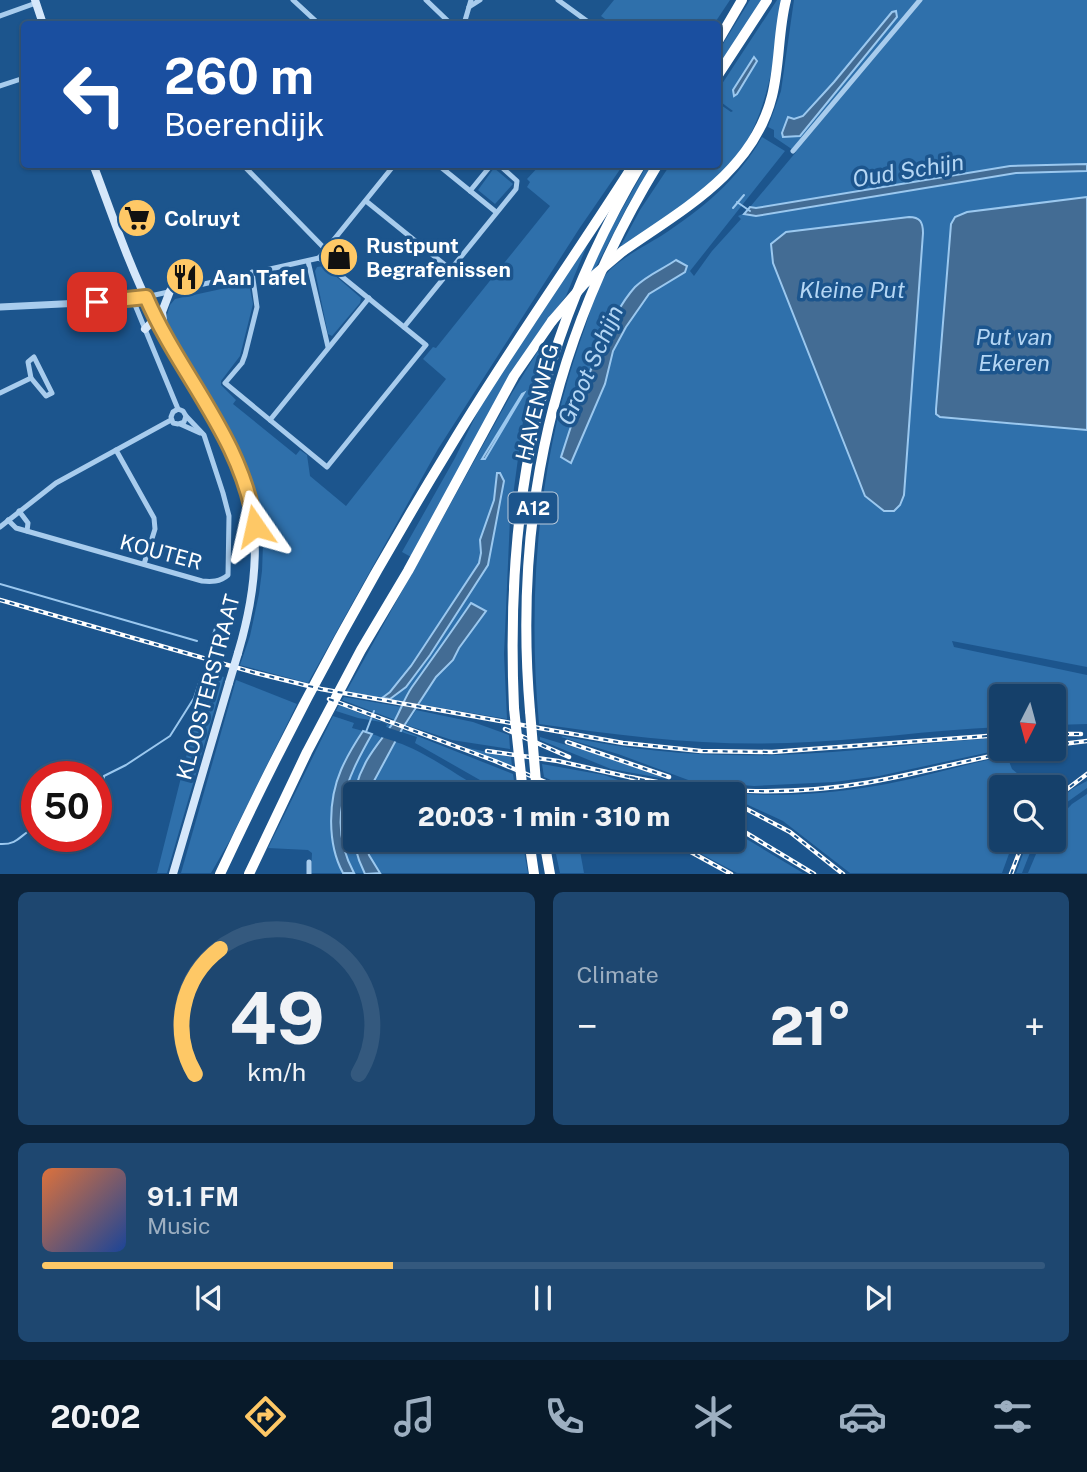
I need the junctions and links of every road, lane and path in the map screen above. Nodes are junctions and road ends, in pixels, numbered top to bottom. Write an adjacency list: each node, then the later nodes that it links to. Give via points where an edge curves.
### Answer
1 (293, 0): 13 (street)
2 (426, 0): 14 (street)
3 (480, 0): 10 (street)
4 (558, 0): 16 (street)
5 (742, 0): 17 (highway)
6 (767, 0): 18 (highway)
7 (786, 0): 70 (highway, bridge, via 775,84 756,134 708,192 584,284 514,376 361,650)
8 (920, 0): 21 (street)
9 (36, 1): 11 (street); 12 (main road)
10 (470, 3): 15 (street)
11 (0, 16)
12 (42, 21)
13 (315, 21)
14 (448, 21)
15 (467, 21)
16 (588, 21)
17 (721, 36)
18 (721, 70)
19 (21, 79): 20 (street)
20 (0, 86)
21 (793, 151)
22 (95, 168): 40 (main road, KLOOSTERSTRAAT)
23 (246, 168): 34 (street)
24 (392, 168): 32 (street)
25 (442, 168): 31 (street)
26 (489, 168): 31 (street)
27 (502, 168): 33 (street, via 518,183)
28 (631, 168): 69 (highway, via 476,405 382,561)
29 (639, 168): 63 (highway, HAVENWEG / A12, bridge, via 607,225 566,317 523,477 512,629)
30 (656, 168): 64 (highway, HAVENWEG / A12, bridge, via 592,288 549,420 533,506 527,630)
31 (470, 191): 33 (street)
32 (366, 201): 34 (street); 37 (street)
33 (496, 212): 37 (street)
34 (326, 250): 35 (street)
35 (319, 258): 36 (street); 41 (street)
36 (308, 261): 38 (street); 48 (street)
37 (450, 269): 45 (street)
38 (252, 272): 39 (street); 53 (street, via 257,307 245,355 225,383)
39 (170, 291): 40 (street); 47 (main road, via 162,312)
40 (146, 297): 42 (street); 44 (main road, KLOOSTERSTRAAT)
41 (369, 298): 45 (street); 48 (street)
42 (133, 300): 43 (street); 46 (street)
43 (0, 307)
44 (159, 323): 46 (main road); 47 (main road, KLOOSTERSTRAAT)
45 (404, 327): 53 (street, via 426,345 327,467)
46 (145, 329): 51 (street)
47 (165, 335): 68 (main road, KLOOSTERSTRAAT, bridge, via 243,474 256,542 249,613)
48 (328, 347): 53 (street)
49 (31, 378): 49 (street, via 46,396 52,393 34,357 28,362); 50 (street)
50 (0, 393)
51 (178, 409): 52 (street); 54 (street, via 172,413)
52 (186, 416): 55 (street); 56 (street, KOUTER)
53 (270, 419)
54 (172, 421): 55 (street); 57 (street)
55 (180, 424): 56 (street)
56 (204, 435): 62 (street, KOUTER, via 229,516 228,575 202,581)
57 (116, 450): 58 (street, via 55,483); 62 (street, via 154,518)
58 (19, 511): 59 (street); 61 (street, via 28,523)
59 (8, 520): 60 (street); 61 (street, KOUTER)
60 (0, 527)
61 (27, 531): 62 (street, KOUTER)
62 (144, 564)
63 (522, 782)
64 (536, 782)
65 (531, 852): 72 (highway)
66 (546, 852): 73 (highway)
67 (309, 862): 71 (street)
68 (173, 873)
69 (220, 873)
70 (249, 873)
71 (309, 873)
72 (534, 873)
73 (550, 873)

